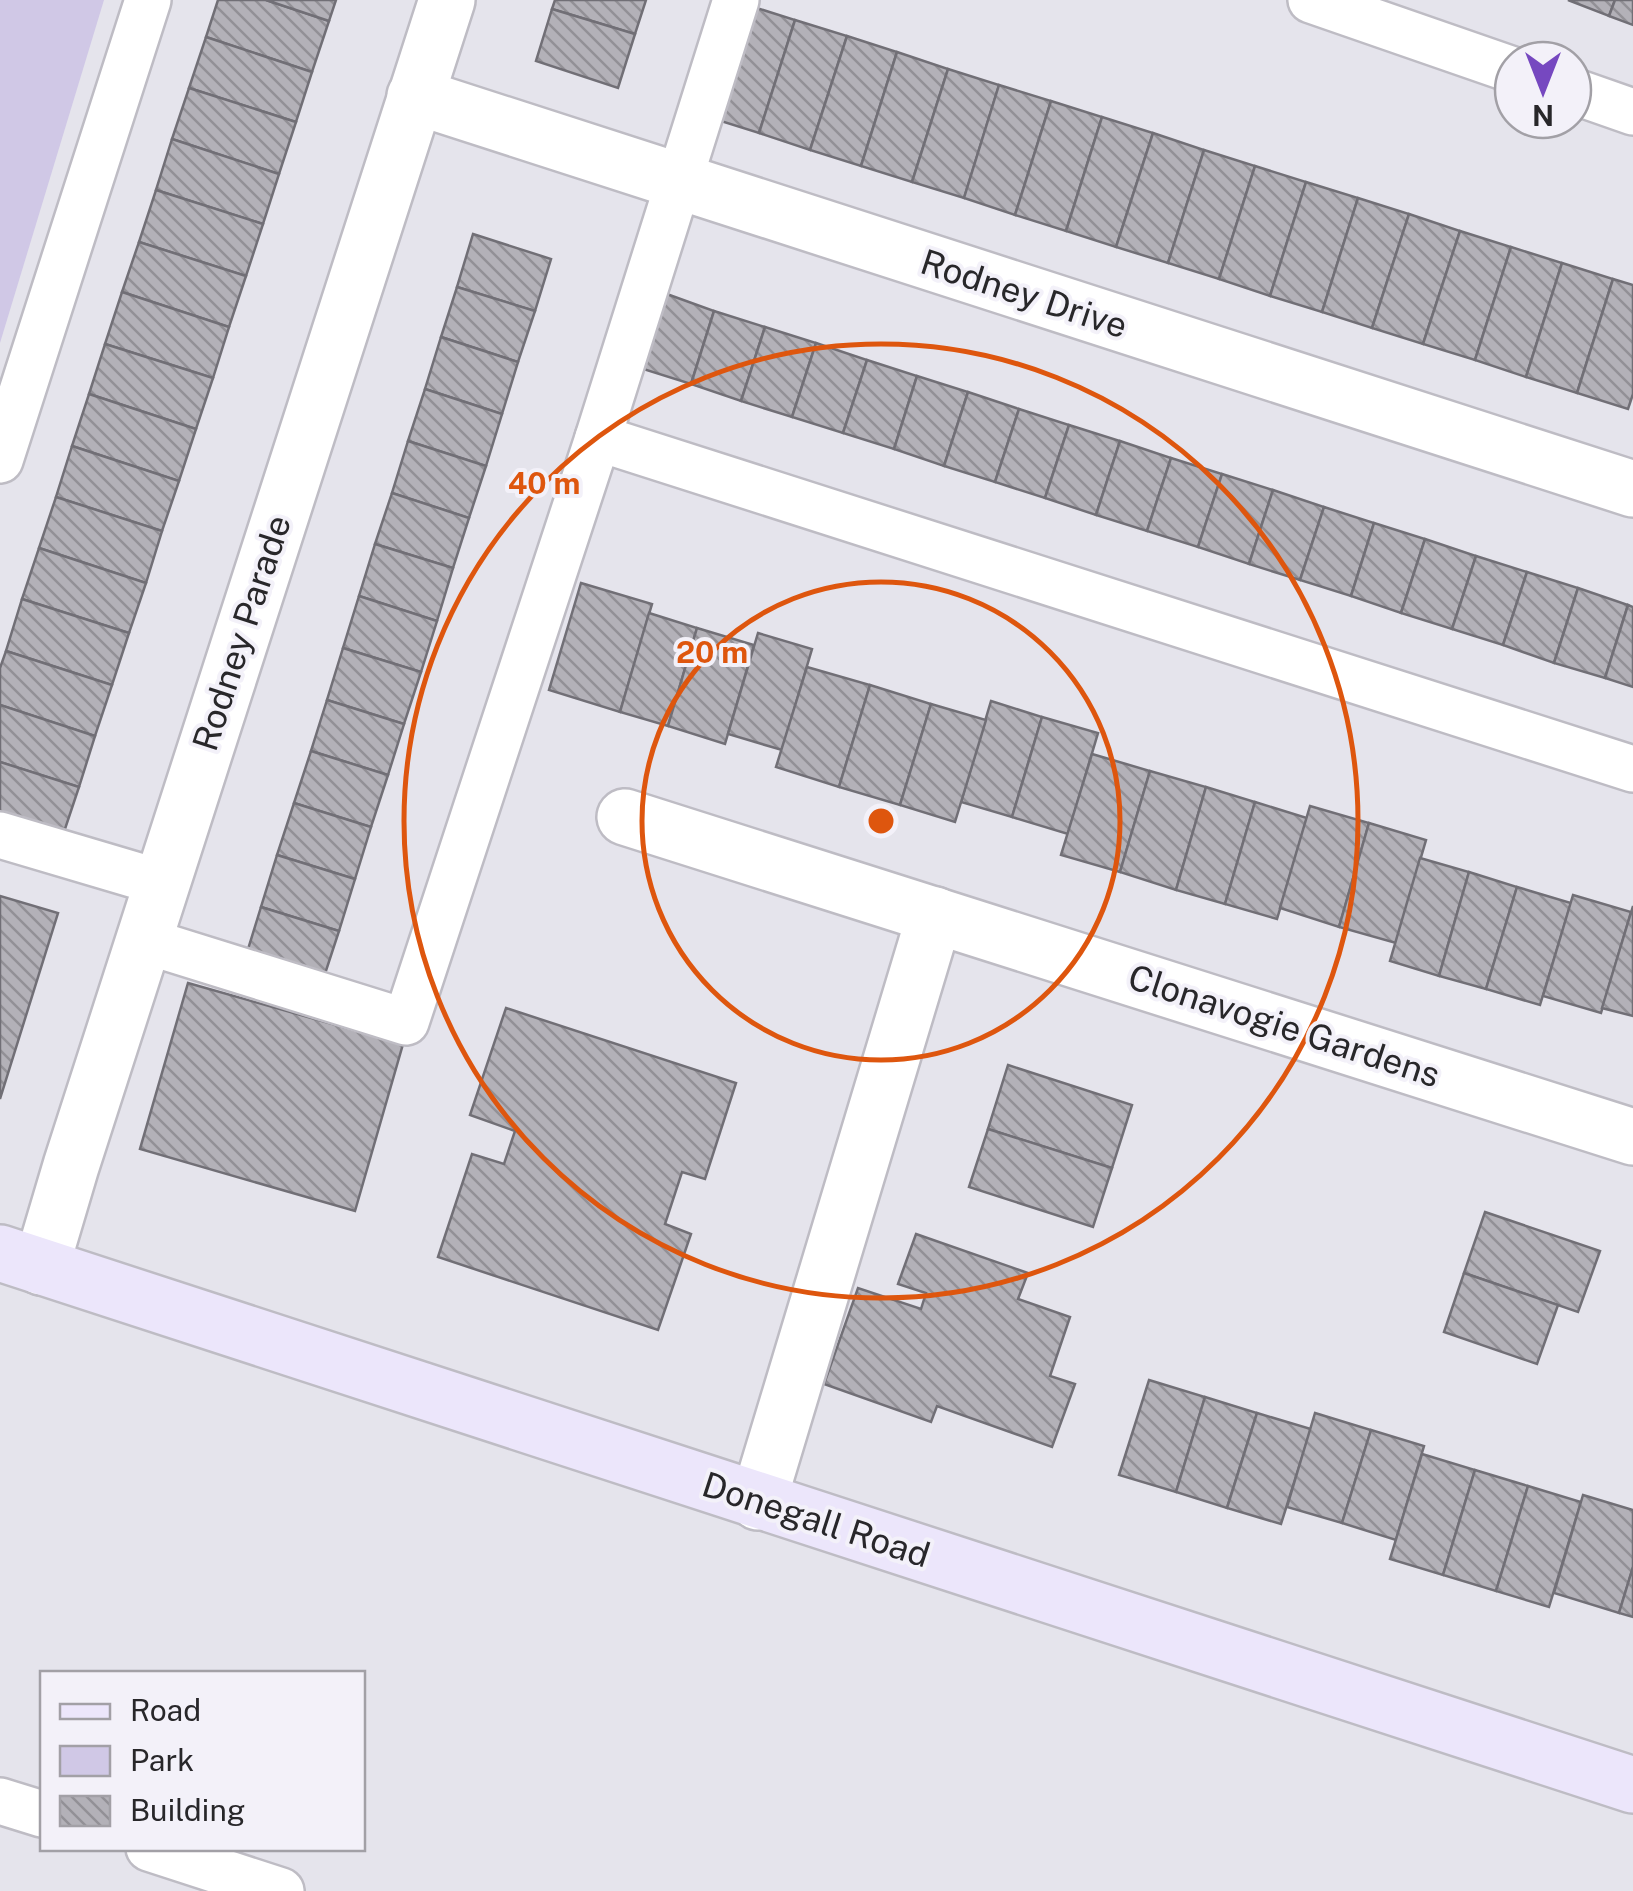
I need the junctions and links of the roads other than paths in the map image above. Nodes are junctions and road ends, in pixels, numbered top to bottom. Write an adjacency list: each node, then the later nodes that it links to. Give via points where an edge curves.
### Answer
1 (148, 0): 11 (lane)
2 (446, 0): 6 (street, Rodney Parade)
3 (736, 0): 9 (lane)
4 (1311, 0): 5 (lane)
5 (1493, 63)
6 (416, 96): 9 (street, Rodney Drive); 16 (street, Rodney Parade)
7 (1593, 98): 8 (lane)
8 (1633, 112)
9 (678, 182): 10 (lane); 12 (street, Rodney Drive)
10 (598, 438): 13 (lane); 18 (lane, via 406,1022)
11 (0, 460)
12 (1633, 489)
13 (1633, 769)
14 (625, 816): 17 (street, Clonavogie Gardens)
15 (0, 836): 16 (lane)
16 (162, 883): 18 (street, Rodney Parade)
17 (935, 915): 19 (street, Clonavogie Gardens); 21 (street)
18 (146, 941): 20 (street, Rodney Parade, via 71,1166)
19 (1633, 1137)
20 (21, 1260): 21 (street, Donegall Road)
21 (758, 1502): 22 (street, Donegall Road)
22 (1633, 1784)
23 (0, 1800): 24 (lane)
24 (40, 1813)
25 (158, 1851): 26 (lane)
26 (281, 1891)

